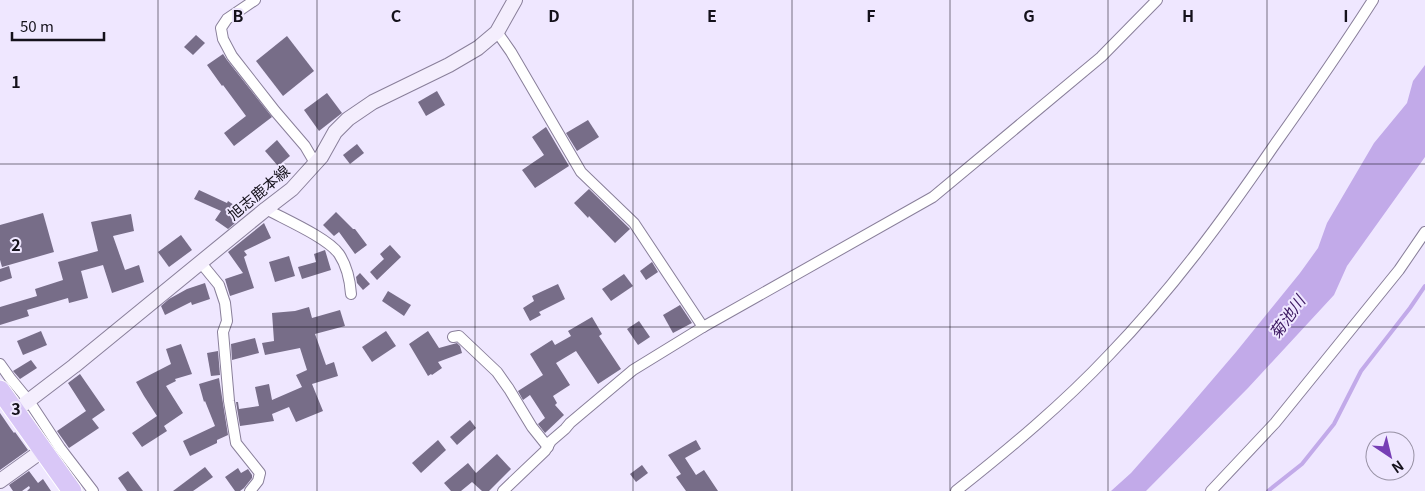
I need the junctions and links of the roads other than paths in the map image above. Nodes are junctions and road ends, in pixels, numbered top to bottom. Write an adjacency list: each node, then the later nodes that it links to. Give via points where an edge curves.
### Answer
1 (254, 0): 6 (street, via 228,19 221,28 223,39 232,56 305,146)
2 (515, 0): 5 (main road, 旭志鹿本線)
3 (1157, 0): 11 (street, via 1101,57 933,197)
4 (1373, 0): 23 (street, via 1249,182 1150,310 1108,356 1031,429)
5 (497, 32): 6 (main road, 旭志鹿本線, via 456,61 373,102 348,119 335,132); 11 (street, via 581,172 634,223)
6 (315, 163): 7 (main road, 旭志鹿本線, via 292,189)
7 (266, 209): 9 (main road, 旭志鹿本線); 10 (street, via 332,246 344,263)
8 (1425, 232): 24 (street, via 1399,270 1275,423)
9 (201, 263): 15 (main road, 旭志鹿本線); 21 (street, via 219,285 225,303 227,321 223,332 236,443 260,473)
10 (351, 294)
11 (703, 327): 16 (street, via 633,370)
12 (453, 337): 16 (street, via 459,336 497,372)
13 (0, 364): 15 (street)
14 (0, 390): 15 (highway)
15 (22, 406): 17 (highway); 20 (street)
16 (548, 446): 22 (street)
17 (42, 450): 18 (main road); 19 (highway)
18 (0, 481)
19 (72, 491)
20 (93, 491)
21 (250, 491)
22 (503, 491)
23 (956, 491)
24 (1211, 491)

